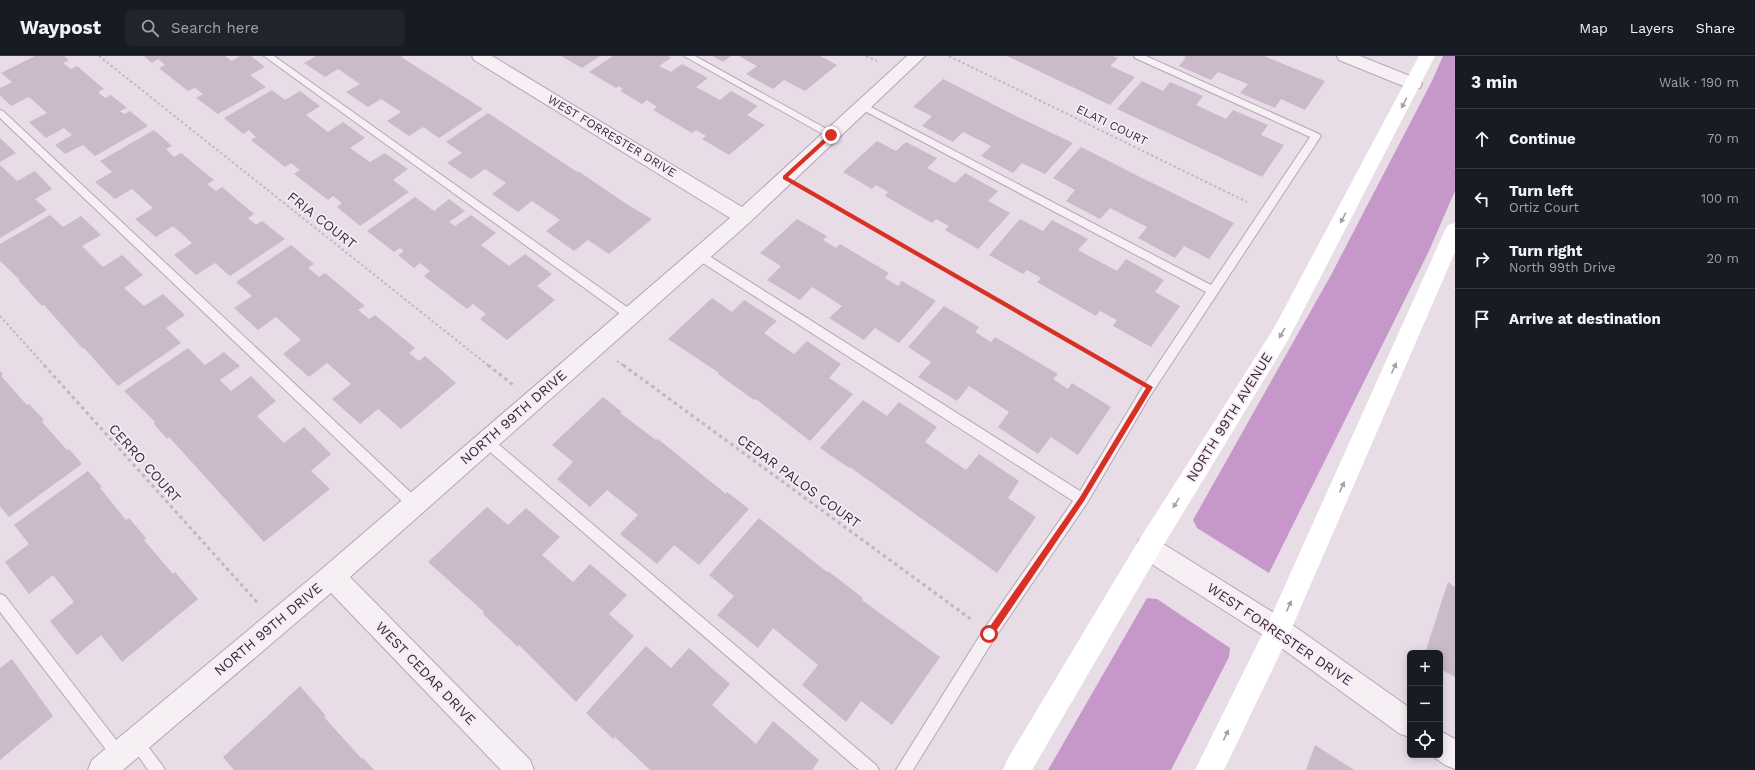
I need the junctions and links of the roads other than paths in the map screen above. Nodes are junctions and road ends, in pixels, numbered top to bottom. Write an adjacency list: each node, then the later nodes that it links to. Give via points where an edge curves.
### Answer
1 (268, 56): 16 (lane)
2 (480, 56): 12 (street, WEST FORRESTER DRIVE)
3 (688, 56): 11 (lane)
4 (917, 56): 9 (street, NORTH 99TH DRIVE)
5 (1138, 56): 15 (lane, via 1316,136)
6 (1345, 56): 8 (street)
7 (1427, 56): 8 (main road, NORTH 99TH AVENUE)
8 (1414, 84): 20 (main road, NORTH 99TH AVENUE, one-way to 20, via 1281,334)
9 (862, 106): 11 (street, NORTH 99TH DRIVE); 15 (lane)
10 (0, 113): 19 (lane)
11 (831, 135): 12 (street, NORTH 99TH DRIVE)
12 (743, 217): 14 (street, NORTH 99TH DRIVE)
13 (1455, 230): 23 (main road, one-way to 13)
14 (699, 255): 16 (street, NORTH 99TH DRIVE); 18 (lane)
15 (1214, 291): 18 (lane, via 1150,387)
16 (630, 314): 17 (street, NORTH 99TH DRIVE)
17 (486, 441): 19 (street, NORTH 99TH DRIVE); 31 (lane)
18 (1082, 499): 32 (lane, via 991,633)
19 (414, 504): 21 (street, NORTH 99TH DRIVE)
20 (1148, 548): 23 (street, WEST FORRESTER DRIVE); 33 (main road, NORTH 99TH AVENUE)
21 (332, 576): 26 (street, NORTH 99TH DRIVE); 30 (street, WEST CEDAR DRIVE)
22 (3, 610): 26 (lane)
23 (1278, 630): 24 (street, WEST FORRESTER DRIVE); 34 (main road, one-way to 23)
24 (1407, 722)
25 (1443, 747): 27 (street)
26 (127, 748): 28 (street, NORTH 99TH DRIVE); 29 (lane)
27 (1455, 756)
28 (102, 770)
29 (157, 770)
30 (520, 770)
31 (871, 770)
32 (904, 770)
33 (1018, 770)
34 (1209, 770)

